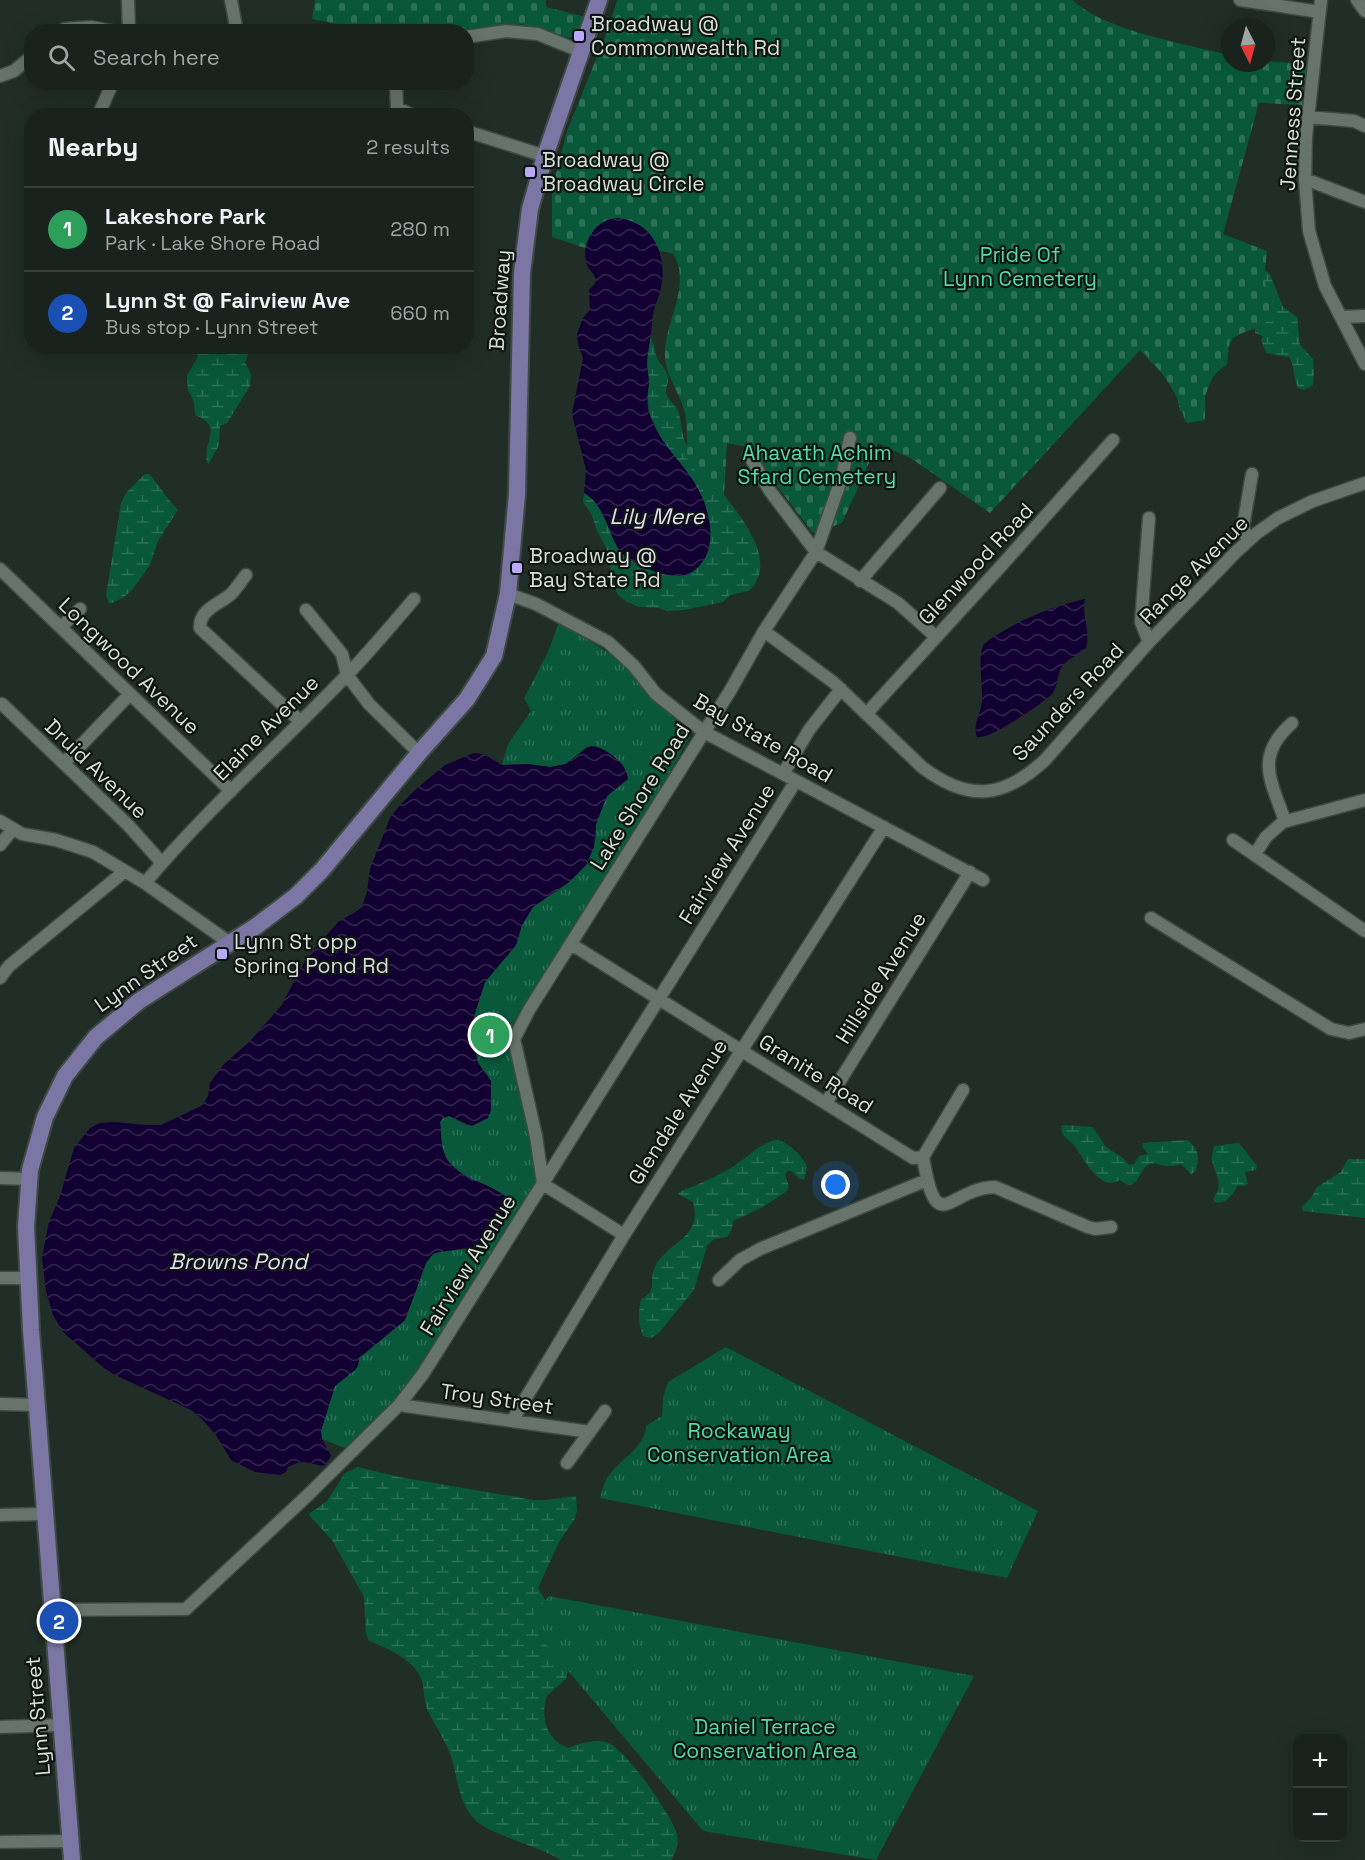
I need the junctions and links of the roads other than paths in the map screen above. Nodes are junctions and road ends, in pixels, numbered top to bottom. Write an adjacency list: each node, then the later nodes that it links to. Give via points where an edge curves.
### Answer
1 (128, 0): 8 (street)
2 (231, 0): 9 (street)
3 (599, 0): 11 (main road, Broadway)
4 (1240, 0): 6 (street)
5 (1357, 0): 7 (street)
6 (1320, 6): 18 (street, Jenness Street)
7 (1365, 11)
8 (129, 24)
9 (236, 24)
10 (474, 36): 11 (street, via 506,31 538,34)
11 (582, 52): 21 (main road, Broadway)
12 (24, 63): 13 (street)
13 (0, 76)
14 (109, 90): 16 (street)
15 (396, 90): 17 (street)
16 (102, 108)
17 (397, 108)
18 (1308, 117): 19 (street, via 1354,121); 22 (street, Jenness Street)
19 (1365, 126)
20 (474, 134): 21 (street)
21 (545, 156): 39 (main road, Broadway, via 530,209 522,273 517,494)
22 (1305, 179): 23 (street); 25 (street, Jenness Street, via 1309,231 1325,286)
23 (1365, 202)
24 (1365, 316): 25 (street)
25 (1341, 317): 26 (street, Jenness Street)
26 (1365, 364)
27 (850, 438): 35 (street, Lake Shore Road, via 842,477)
28 (1113, 440): 46 (street, Glenwood Road)
29 (749, 455): 35 (street, via 770,491)
30 (1252, 474): 34 (street, via 1243,527)
31 (1365, 483): 34 (street, Range Avenue, via 1302,506)
32 (939, 488): 38 (street)
33 (1149, 518): 47 (street, Saunders Road, via 1141,622)
34 (1248, 541): 47 (street, Range Avenue)
35 (816, 552): 38 (street); 45 (street, Lake Shore Road)
36 (0, 569): 44 (street, Longwood Avenue)
37 (246, 574): 53 (street, via 233,592 204,613 200,628)
38 (860, 581): 46 (street, via 898,603)
39 (508, 594): 43 (main road, Broadway); 55 (street, Bay State Road, via 536,604 608,642 656,694)
40 (414, 599): 48 (street, Elaine Avenue)
41 (80, 609): 44 (street)
42 (306, 610): 48 (street, via 342,654)
43 (504, 613): 56 (main road, Lynn Street, via 494,656 481,679)
44 (61, 627): 50 (street, Longwood Avenue)
45 (764, 631): 49 (street, Saunders Road); 55 (street, Lake Shore Road)
46 (935, 636): 52 (street, Glenwood Road)
47 (1149, 642): 52 (street, Saunders Road, via 1045,760 1015,784 998,790 966,790 936,778)
48 (347, 675): 53 (street, Elaine Avenue); 56 (street, via 369,704)
49 (841, 689): 52 (street, Saunders Road); 58 (street, via 809,730)
50 (130, 694): 57 (street); 60 (street, Longwood Avenue)
51 (2, 704): 57 (street, Druid Avenue)
52 (867, 713)
53 (300, 721): 60 (street, Elaine Avenue)
54 (1292, 723): 63 (street, via 1275,740 1269,760)
55 (704, 732): 58 (street, Bay State Road); 77 (street, Lake Shore Road)
56 (419, 753): 76 (main road, Lynn Street, via 322,870 296,896)
57 (64, 763): 69 (street, Druid Avenue)
58 (783, 774): 59 (street, Bay State Road)
59 (796, 781): 64 (street, Bay State Road); 79 (street, Fairview Avenue)
60 (231, 791): 69 (street, Elaine Avenue)
61 (1365, 800): 63 (street)
62 (0, 821): 65 (street)
63 (1285, 821): 68 (street, via 1266,837)
64 (884, 827): 71 (street, Bay State Road); 81 (street, Glendale Avenue)
65 (13, 829): 67 (street); 70 (street, via 93,852)
66 (1233, 840): 68 (street)
67 (0, 844)
68 (1256, 854): 75 (street)
69 (162, 863): 73 (street, Elaine Avenue)
70 (125, 871): 73 (street); 78 (street, via 9,966)
71 (970, 872): 72 (street, Bay State Road); 83 (street, Hillside Avenue)
72 (983, 880)
73 (145, 883): 76 (street)
74 (1151, 918): 80 (street, via 1331,1029 1349,1033)
75 (1365, 932)
76 (230, 943): 86 (main road, Lynn Street, via 139,1001 96,1037 65,1076 47,1114)
77 (571, 944): 79 (street, Granite Road); 88 (street, Lake Shore Road, via 514,1039)
78 (0, 978)
79 (659, 999): 81 (street, Granite Road); 88 (street, Fairview Avenue)
80 (1365, 1029)
81 (740, 1050): 83 (street, Granite Road); 90 (street, Glendale Avenue)
82 (963, 1090): 84 (street)
83 (826, 1103): 84 (street, Granite Road, via 913,1158)
84 (923, 1157): 87 (street)
85 (0, 1178): 86 (street)
86 (30, 1179): 92 (main road, Lynn Street, via 26,1227)
87 (927, 1180): 89 (street, via 939,1205 945,1206 986,1187 1002,1189 1088,1227); 93 (street, via 760,1250 740,1260)
88 (543, 1184): 90 (street); 96 (street, Fairview Avenue, via 423,1374)
89 (1110, 1227)
90 (624, 1235): 98 (street, Glendale Avenue)
91 (0, 1278): 92 (street)
92 (28, 1278): 95 (main road, Lynn Street)
93 (719, 1280)
94 (0, 1404): 95 (street)
95 (36, 1405): 101 (main road, Lynn Street)
96 (399, 1405): 98 (street, Troy Street); 103 (street, Fairview Avenue, via 186,1609)
97 (605, 1411): 99 (street)
98 (512, 1421): 99 (street, Troy Street)
99 (590, 1432): 100 (street)
100 (567, 1462)
101 (44, 1514): 102 (street); 103 (main road, Lynn Street)
102 (0, 1515)
103 (51, 1610): 104 (main road, Lynn Street)
104 (61, 1725): 105 (street); 106 (main road, Lynn Street)
105 (0, 1727)
106 (70, 1841): 107 (street); 108 (main road, Lynn Street)
107 (0, 1842)
108 (72, 1860)

